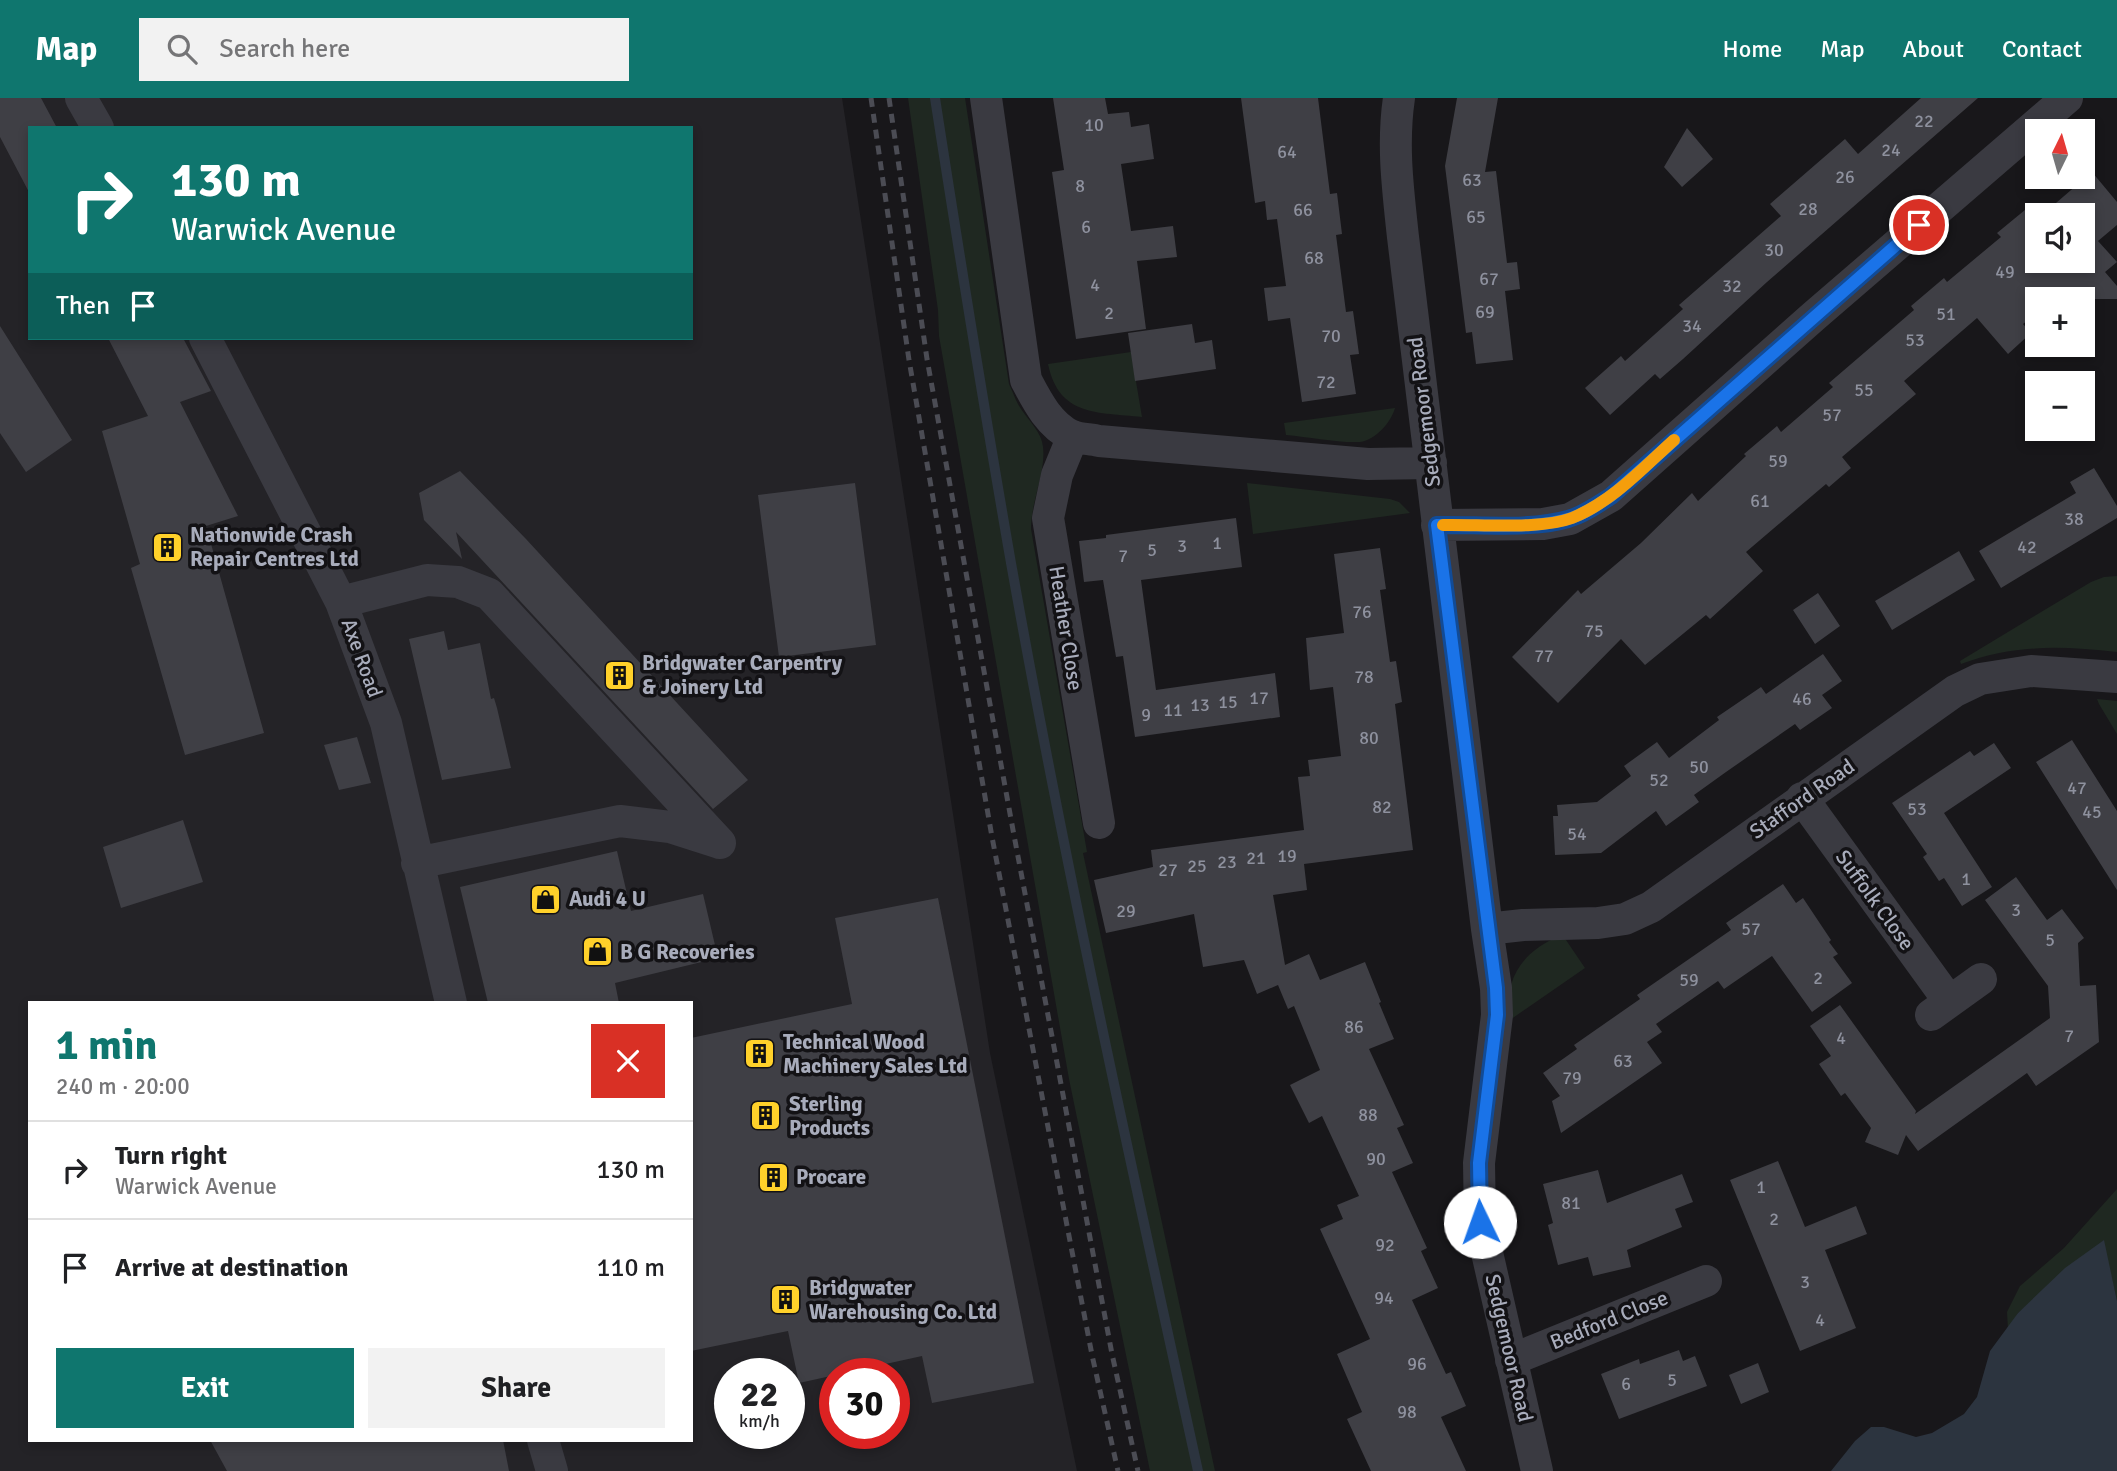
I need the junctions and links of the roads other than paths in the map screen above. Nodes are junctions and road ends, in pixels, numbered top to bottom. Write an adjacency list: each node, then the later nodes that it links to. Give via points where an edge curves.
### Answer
1 (81, 98): 5 (street)
2 (986, 98): 7 (street, via 1026,380 1039,406 1055,425)
3 (1399, 98): 8 (street, Sedgemoor Road, via 1395,159)
4 (2067, 98): 9 (street, via 1611,496 1570,519 1543,524)
5 (97, 126)
6 (206, 340): 10 (street, Axe Road)
7 (1073, 436): 8 (street, via 1368,464); 13 (street, Heather Close, via 1057,475 1048,519)
8 (1431, 463): 9 (street, Sedgemoor Road)
9 (1437, 525): 15 (street, Sedgemoor Road)
10 (341, 601): 14 (street, Axe Road, via 386,723); 14 (street, via 427,580 458,582 489,594 720,843 670,827 620,821)
11 (2117, 677): 12 (street, Stafford Road, via 2031,671 1980,680 1955,691)
12 (1802, 799): 15 (street, Stafford Road, via 1651,907 1625,919); 16 (street, Suffolk Close, via 1940,1008)
13 (1099, 823)
14 (416, 863): 17 (street, Axe Road)
15 (1487, 929): 19 (street, Sedgemoor Road, via 1497,1015 1479,1163 1480,1222)
16 (1980, 979)
17 (450, 1001)
18 (1706, 1281): 19 (street, Bedford Close)
19 (1511, 1360): 22 (street, Sedgemoor Road)
20 (544, 1442): 21 (street)
21 (552, 1471)
22 (1537, 1471)

